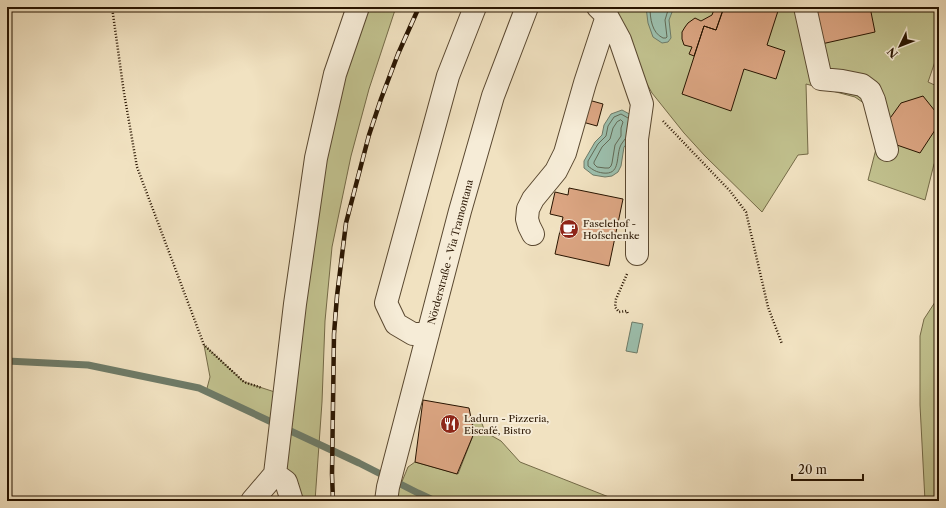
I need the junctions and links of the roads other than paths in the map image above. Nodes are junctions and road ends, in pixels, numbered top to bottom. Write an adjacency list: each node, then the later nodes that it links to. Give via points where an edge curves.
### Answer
1 (358, 7): 10 (street, via 335,74 316,158 295,304)
2 (475, 7): 9 (street, via 448,76 386,303 396,324 413,334)
3 (527, 7): 9 (street, Nörderstraße - Via Tramontana, via 493,96)
4 (805, 7): 6 (street, via 821,79 862,85 870,92)
5 (603, 12): 7 (street, via 565,153 556,171 528,209 526,219); 8 (street, via 620,40 642,104 637,139)
6 (887, 150)
7 (533, 234)
8 (637, 254)
9 (428, 334): 11 (street, Nörderstraße - Via Tramontana)
10 (275, 474): 12 (street); 13 (street, via 286,482)
11 (387, 494)
12 (252, 501)
13 (292, 501)

